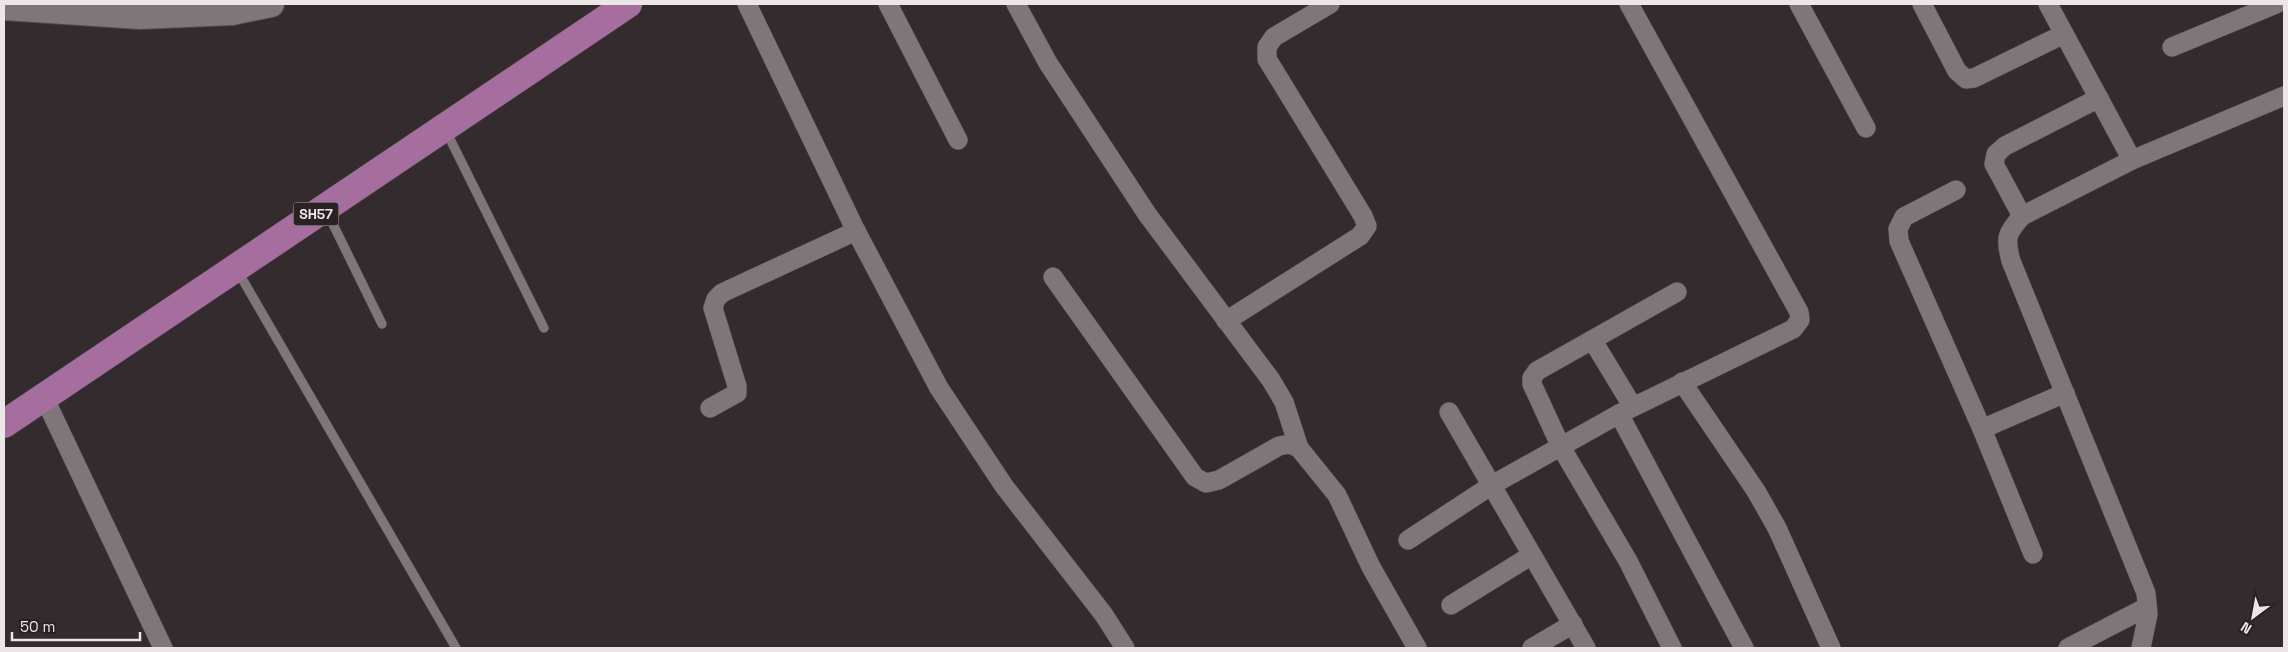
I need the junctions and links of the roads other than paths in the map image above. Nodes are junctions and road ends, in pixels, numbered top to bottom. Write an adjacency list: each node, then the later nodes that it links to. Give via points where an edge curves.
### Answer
1 (271, 4): 12 (street, via 232,12 140,16)
2 (628, 4): 17 (main road, SH57)
3 (747, 4): 24 (street)
4 (888, 4): 19 (street)
5 (1016, 4): 28 (street, via 1048,63 1142,206)
6 (1330, 4): 28 (street, via 1274,37 1268,47 1267,59 1367,226 1360,236)
7 (1629, 4): 32 (street, via 1799,312 1800,320 1793,329)
8 (1799, 4): 18 (street)
9 (1922, 4): 13 (street, via 1958,71 1966,79)
10 (2048, 4): 13 (street)
11 (2276, 4): 14 (street)
12 (4, 7)
13 (2064, 34): 16 (street)
14 (2172, 48)
15 (2284, 96): 20 (street)
16 (2099, 98): 20 (street); 23 (street, via 1996,154 1994,164)
17 (444, 128): 22 (main road, SH57); 30 (lane)
18 (1866, 128)
19 (958, 140)
20 (2132, 160): 23 (street)
21 (1956, 190): 39 (street, via 1904,216 1898,229)
22 (325, 208): 25 (main road, SH57); 29 (lane)
23 (2022, 216): 33 (street, via 2006,241)
24 (856, 231): 35 (street, via 722,293 716,299 713,308 737,386 732,397); 51 (street, via 939,388 1004,486 1104,615)
25 (236, 268): 34 (main road, SH57); 50 (lane)
26 (1053, 277): 41 (street, via 1195,477 1206,483 1219,480 1279,446 1289,444)
27 (1677, 292): 31 (street)
28 (1226, 321): 41 (street, via 1284,402)
29 (382, 324)
30 (544, 328)
31 (1593, 341): 36 (street); 40 (street, via 1537,371 1532,378)
32 (1682, 382): 36 (street); 57 (street, via 1773,520)
33 (2065, 394): 39 (street); 47 (street, via 2146,593)
34 (44, 397): 38 (main road, SH57); 49 (street)
35 (710, 408)
36 (1626, 410): 40 (street); 56 (street)
37 (1449, 412): 42 (street)
38 (4, 424)
39 (1982, 429): 44 (street)
40 (1561, 446): 42 (street); 55 (street, via 1628,561)
41 (1299, 448): 52 (street, via 1337,495 1371,566)
42 (1492, 485): 43 (street); 45 (street)
43 (1408, 540)
44 (2033, 554)
45 (1532, 555): 46 (street); 48 (street)
46 (1451, 605)
47 (2147, 607): 58 (street); 59 (street)
48 (1573, 624): 53 (street); 54 (street)
49 (163, 648)
50 (456, 648)
51 (1125, 648)
52 (1417, 648)
53 (1532, 648)
54 (1586, 648)
55 (1672, 648)
56 (1744, 648)
57 (1832, 648)
58 (2068, 648)
59 (2141, 648)

